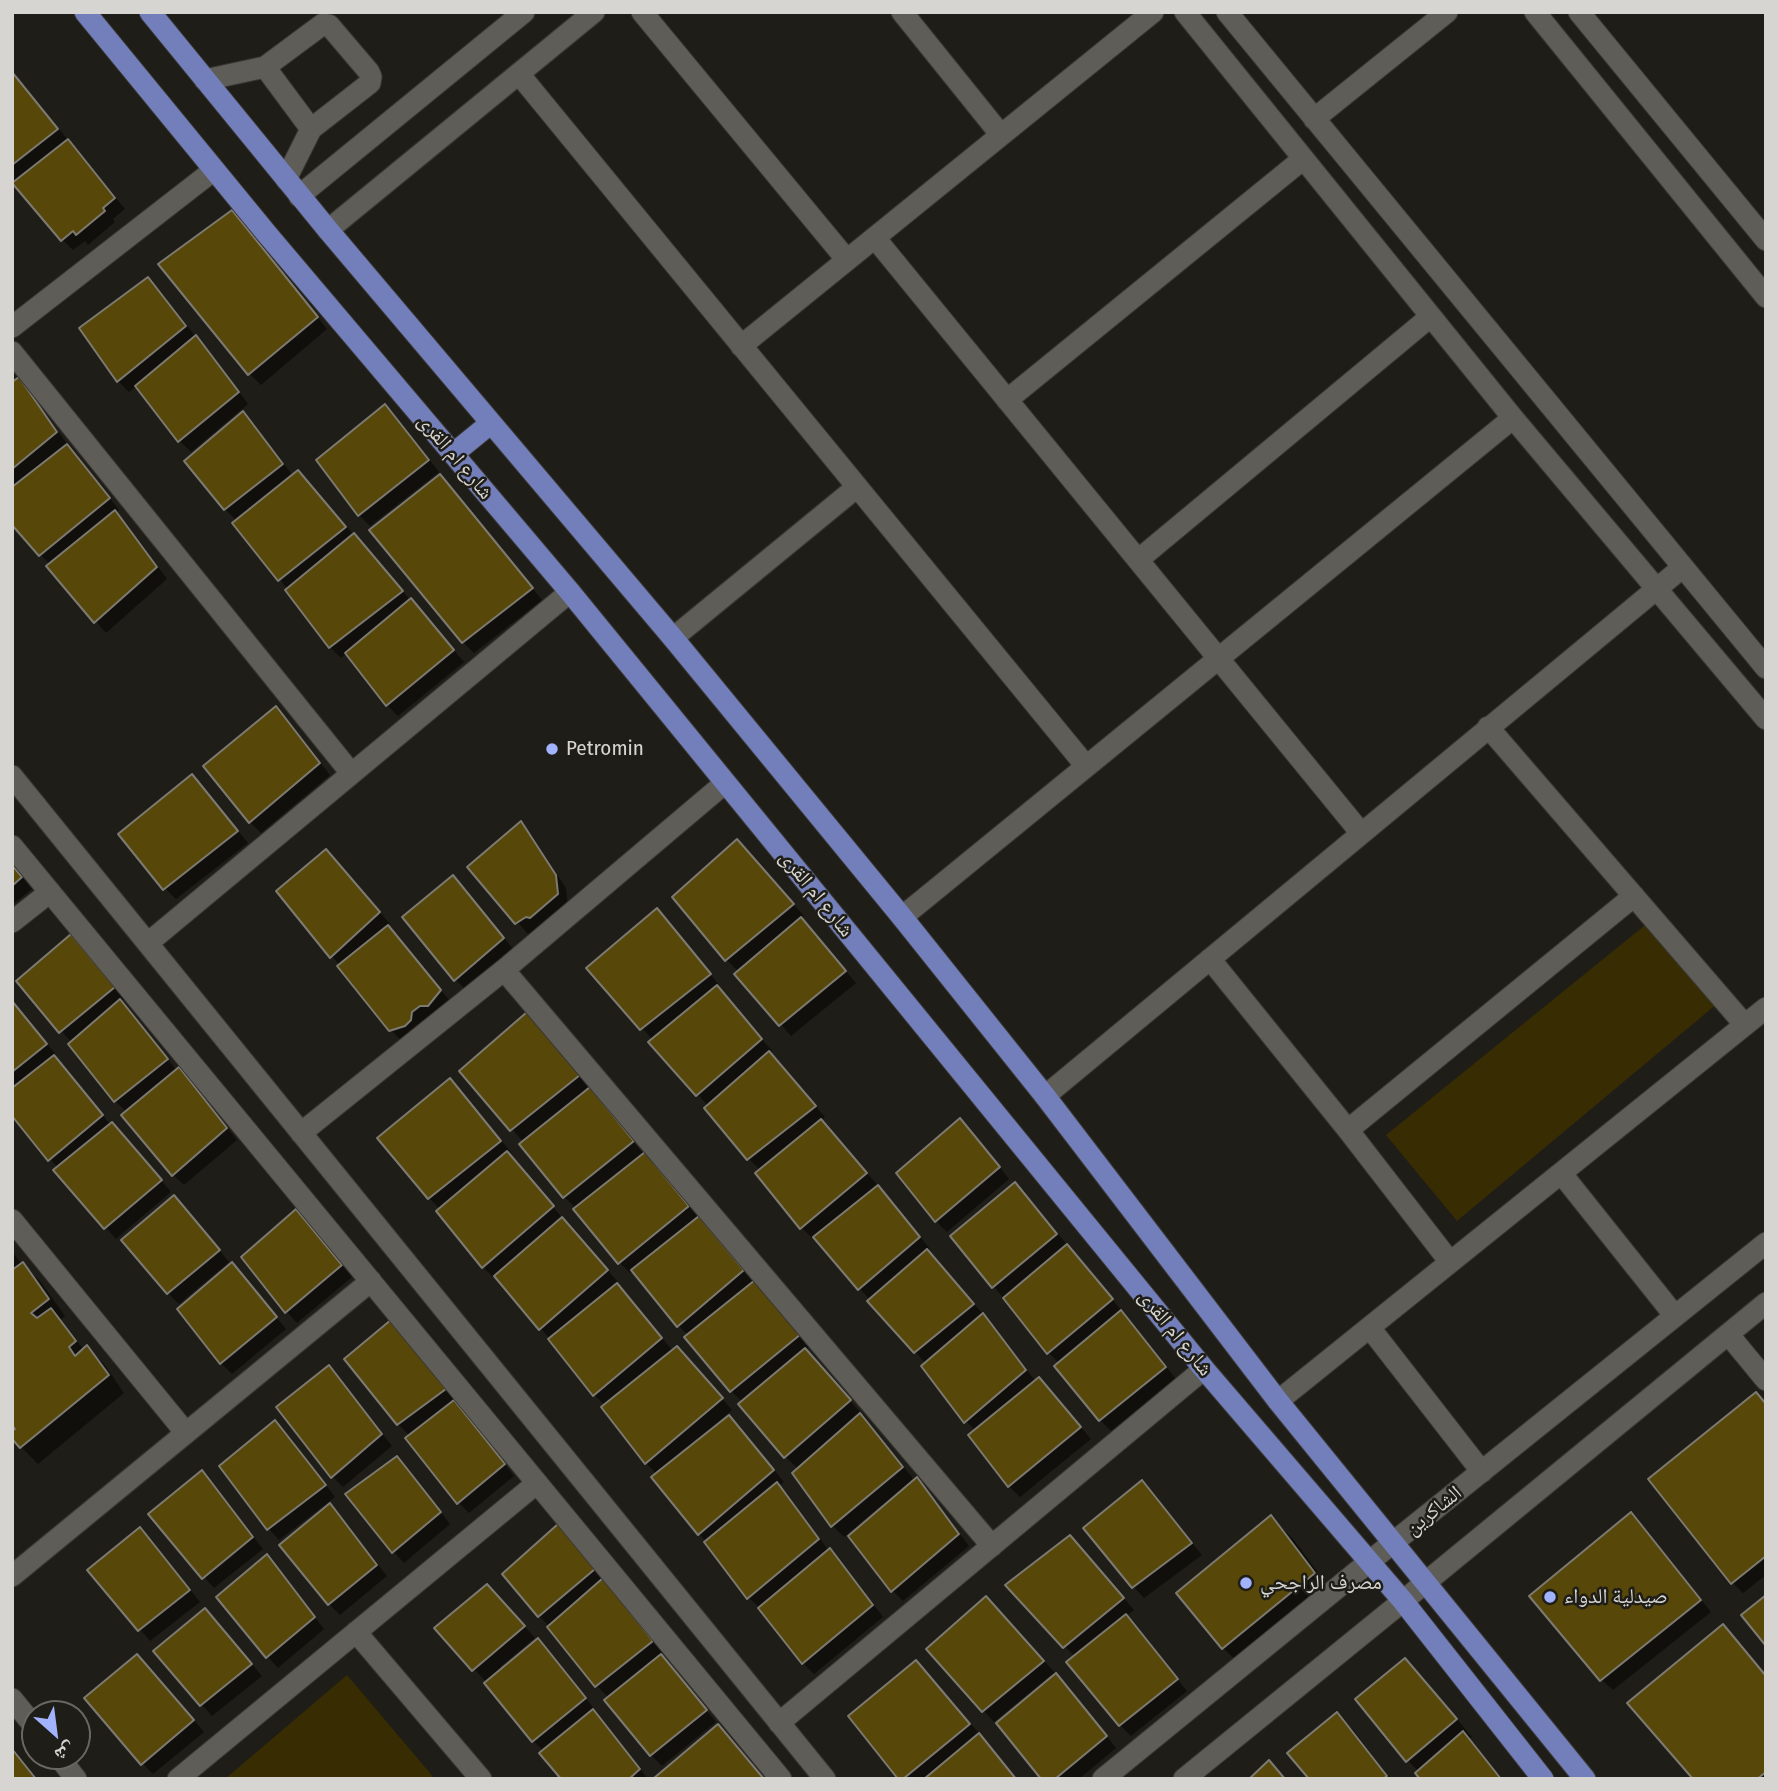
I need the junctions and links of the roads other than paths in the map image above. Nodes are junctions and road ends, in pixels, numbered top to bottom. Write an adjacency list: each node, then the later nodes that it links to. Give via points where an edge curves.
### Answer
1 (85, 12): 20 (main road, شارع ام القرى)
2 (150, 12): 15 (main road, شارع ام القرى)
3 (524, 12): 21 (street)
4 (594, 12): 14 (street)
5 (642, 12): 25 (street)
6 (902, 12): 18 (street)
7 (1153, 12): 18 (street)
8 (1185, 12): 19 (street)
9 (1227, 12): 16 (street)
10 (1447, 12): 16 (street)
11 (1535, 12): 26 (street)
12 (1579, 12): 24 (street)
13 (265, 68): 15 (street); 17 (street); 17 (street, via 323,24 329,25 369,72 369,83)
14 (519, 74): 22 (street); 29 (street)
15 (205, 80): 21 (main road, شارع ام القرى)
16 (1314, 119): 37 (street)
17 (311, 129): 21 (street)
18 (1001, 135): 23 (street)
19 (1303, 159): 27 (street); 31 (street)
20 (214, 170): 28 (street); 34 (main road, شارع ام القرى)
21 (293, 188): 22 (main road, شارع ام القرى)
22 (328, 230): 33 (main road, شارع ام القرى)
23 (875, 238): 25 (street); 31 (street)
24 (1766, 240)
25 (848, 260): 29 (street)
26 (1766, 297)
27 (1430, 317): 32 (street); 36 (street)
28 (12, 327)
29 (741, 346): 35 (street)
30 (12, 352): 46 (street)
31 (1007, 400): 36 (street)
32 (1513, 418): 38 (street); 41 (street)
33 (491, 423): 34 (main road); 40 (main road, شارع ام القرى)
34 (453, 454): 39 (main road, شارع ام القرى)
35 (857, 487): 40 (street); 45 (street)
36 (1138, 561): 41 (street)
37 (1683, 567): 38 (street); 42 (street)
38 (1655, 588): 43 (street); 44 (street)
39 (570, 592): 46 (street); 48 (main road, شارع ام القرى)
40 (673, 638): 53 (main road, شارع ام القرى)
41 (1218, 658): 45 (street); 49 (street)
42 (1766, 668)
43 (1766, 719)
44 (1488, 727): 49 (street); 52 (street)
45 (1086, 766): 53 (street)
46 (351, 773): 55 (street)
47 (12, 776): 55 (street)
48 (725, 783): 57 (street); 72 (main road, شارع ام القرى)
49 (1361, 833): 56 (street)
50 (12, 846): 51 (street)
51 (50, 892): 54 (street); 67 (street)
52 (1634, 895): 59 (street); 61 (street)
53 (902, 917): 60 (main road, شارع ام القرى)
54 (12, 922)
55 (148, 943): 62 (street)
56 (1210, 959): 60 (street); 61 (street)
57 (504, 970): 62 (street); 79 (street)
58 (1766, 1008): 59 (street)
59 (1745, 1025): 63 (street)
60 (1045, 1096): 74 (main road, شارع ام القرى)
61 (1348, 1130): 66 (street)
62 (301, 1133): 85 (street)
63 (1561, 1173): 66 (street); 69 (street)
64 (12, 1220): 75 (street)
65 (1766, 1243): 69 (street, الشاكرين)
66 (1451, 1262): 70 (street)
67 (371, 1281): 75 (street); 77 (street)
68 (1763, 1312): 71 (street)
69 (1675, 1316): 76 (street, الشاكرين)
70 (1370, 1328): 74 (street); 76 (street)
71 (1728, 1334): 73 (street); 82 (street)
72 (1204, 1368): 79 (street); 80 (main road, شارع ام القرى)
73 (1766, 1380)
74 (1279, 1401): 78 (main road, شارع ام القرى)
75 (186, 1433): 81 (street)
76 (1482, 1472): 78 (street, الشاكرين)
77 (537, 1483): 84 (street); 88 (street)
78 (1394, 1543): 80 (street, الشاكرين); 82 (main road, شارع ام القرى)
79 (992, 1546): 85 (street)
80 (1369, 1562): 83 (main road, شارع ام القرى); 90 (street, الشاكرين)
81 (12, 1576)
82 (1425, 1582): 83 (street); 93 (main road, شارع ام القرى)
83 (1403, 1601): 91 (street); 92 (main road, شارع ام القرى)
84 (356, 1632): 86 (street); 87 (street)
85 (779, 1723): 89 (street)
86 (178, 1779)
87 (481, 1779)
88 (781, 1779)
89 (825, 1779)
90 (1103, 1779)
91 (1184, 1779)
92 (1543, 1779)
93 (1585, 1779)

